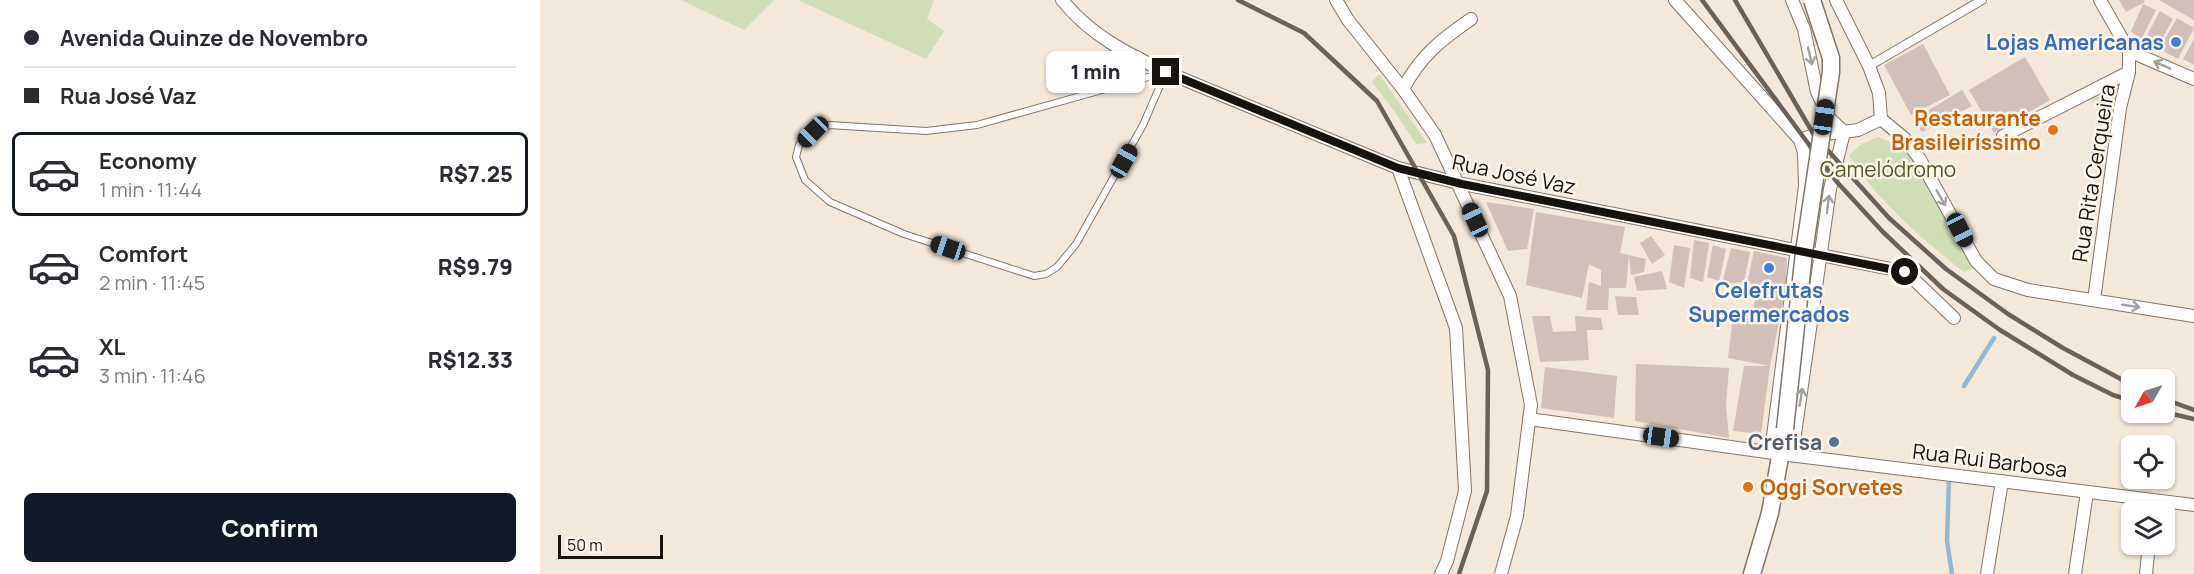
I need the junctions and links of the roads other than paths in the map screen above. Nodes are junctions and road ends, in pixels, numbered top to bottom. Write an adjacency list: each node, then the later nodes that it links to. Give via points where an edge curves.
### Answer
1 (1062, 0): 12 (street, Rua José Vaz, via 1102,39)
2 (1336, 0): 15 (street)
3 (1675, 0): 19 (street)
4 (1792, 0): 17 (street, one-way to 17, via 1804,29 1817,92 1830,119)
5 (1812, 0): 28 (main road, bridge, via 1831,58 1831,72 1804,252)
6 (1836, 0): 11 (street)
7 (1983, 0): 11 (street)
8 (2100, 0): 10 (street)
9 (1472, 19): 15 (street, via 1425,56)
10 (2130, 51): 13 (street, Rua Rita Cerqueira); 14 (street, one-way to 10)
11 (1869, 66): 16 (street, via 1879,93)
12 (1166, 72): 12 (lane, via 977,125 926,131 829,125 813,132 799,145 796,157 806,180 830,202 915,237 1034,276 1046,274 1057,267 1082,235 1143,125); 20 (street, Rua José Vaz)
13 (2129, 72): 18 (street); 24 (street, Rua Rita Cerqueira, via 2120,108)
14 (2194, 80)
15 (1403, 89): 21 (street, via 1435,135)
16 (1881, 119): 17 (street); 24 (street, one-way to 24, via 1905,139 1919,158 1976,261 1994,279 2028,290)
17 (1844, 132): 19 (street); 23 (street, one-way to 17, via 1830,189)
18 (2003, 136)
19 (1800, 140): 22 (street, via 1805,186)
20 (1398, 168): 21 (street, Rua José Vaz); 35 (street, via 1456,328 1465,490)
21 (1458, 183): 22 (street, Rua José Vaz); 27 (street, via 1510,296 1532,405)
22 (1796, 251): 23 (street, Rua José Vaz); 28 (street)
23 (1822, 255): 26 (street, Rua José Vaz, via 1905,272); 28 (street, one-way to 23)
24 (2094, 300): 25 (street, one-way to 25)
25 (2194, 316)
26 (1954, 318)
27 (1529, 419): 28 (street, Rua Rui Barbosa); 36 (street, via 1517,516)
28 (1782, 454): 29 (street, Rua Rui Barbosa); 37 (main road)
29 (2002, 481): 30 (street, Rua Rui Barbosa); 38 (street)
30 (2087, 492): 31 (street, Rua Rui Barbosa); 39 (street)
31 (2130, 501)
32 (2175, 505): 33 (street, Rua Rui Barbosa)
33 (2194, 505)
34 (2148, 555): 40 (street)
35 (1441, 574)
36 (1501, 574)
37 (1752, 574)
38 (1987, 574)
39 (2076, 574)
40 (2146, 574)

